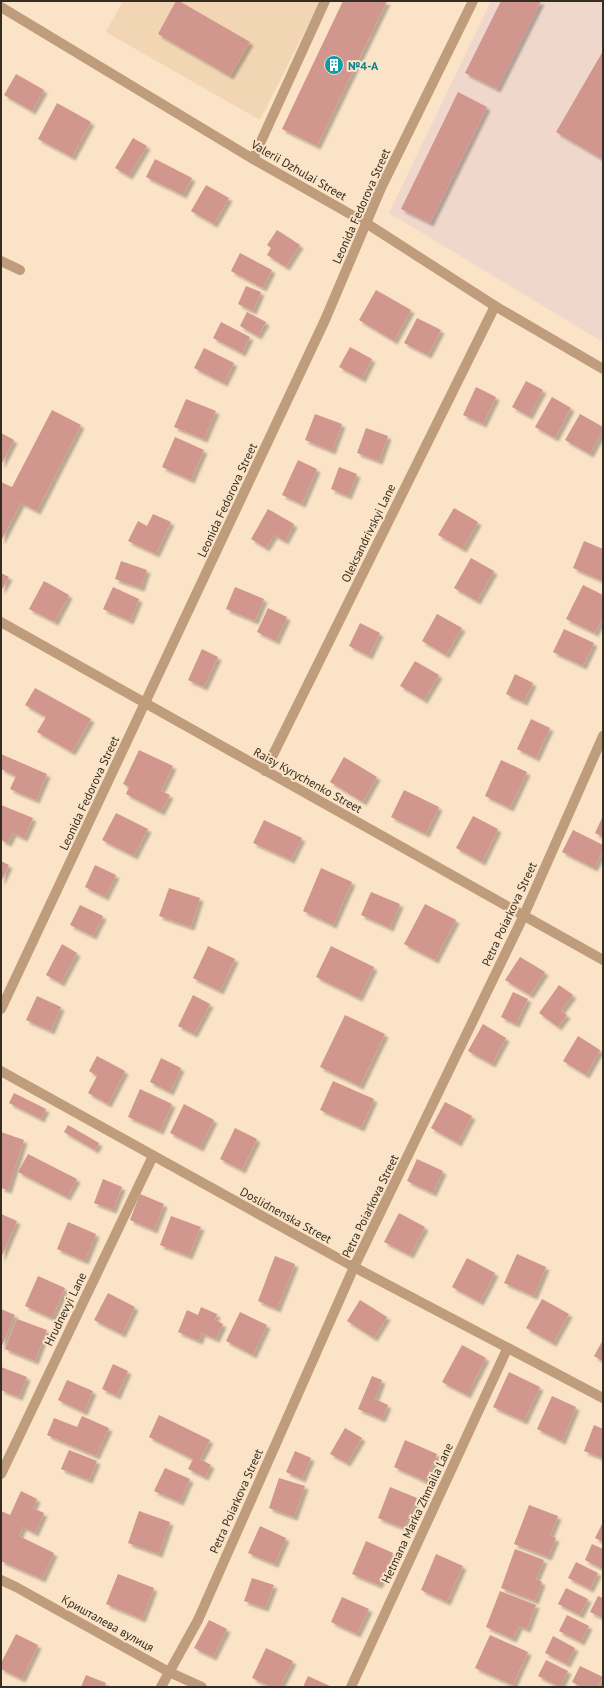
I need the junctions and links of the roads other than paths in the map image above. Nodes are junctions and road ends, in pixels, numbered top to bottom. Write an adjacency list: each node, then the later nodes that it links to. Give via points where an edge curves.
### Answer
1 (325, 1): 4 (street)
2 (473, 1): 5 (street, Leonida Fedorova Street)
3 (1, 7): 4 (street, Valerii Dzhulai Street)
4 (252, 159): 5 (street, Valerii Dzhulai Street)
5 (366, 223): 8 (street, Valerii Dzhulai Street); 11 (street, Leonida Fedorova Street, via 325,320)
6 (1, 261): 7 (street)
7 (20, 270)
8 (495, 306): 9 (street, Valerii Dzhulai Street); 13 (street, Oleksandrivskyi Lane)
9 (603, 368)
10 (1, 622): 11 (street, Raisy Kyrychenko Street)
11 (146, 704): 13 (street, Raisy Kyrychenko Street); 16 (street, Leonida Fedorova Street)
12 (603, 736): 14 (street, Petra Poiarkova Street)
13 (265, 771): 14 (street, Raisy Kyrychenko Street)
14 (524, 915): 15 (street, Raisy Kyrychenko Street); 19 (street, Petra Poiarkova Street)
15 (603, 960)
16 (1, 1009)
17 (1, 1072): 18 (street, Doslidnenska Street)
18 (153, 1156): 19 (street, Doslidnenska Street); 22 (street, Hrudnevyi Lane)
19 (354, 1267): 20 (street, Doslidnenska Street); 24 (street, Petra Poiarkova Street, via 198,1620)
20 (507, 1349): 21 (street, Doslidnenska Street); 27 (street, Hetmana Marka Zhmaila Lane)
21 (603, 1398)
22 (1, 1474)
23 (1, 1580): 24 (street, Кришталева вулиця)
24 (169, 1672): 25 (street, Petra Poiarkova Street); 26 (street, Кришталева вулиця)
25 (161, 1687)
26 (202, 1687)
27 (352, 1687)

